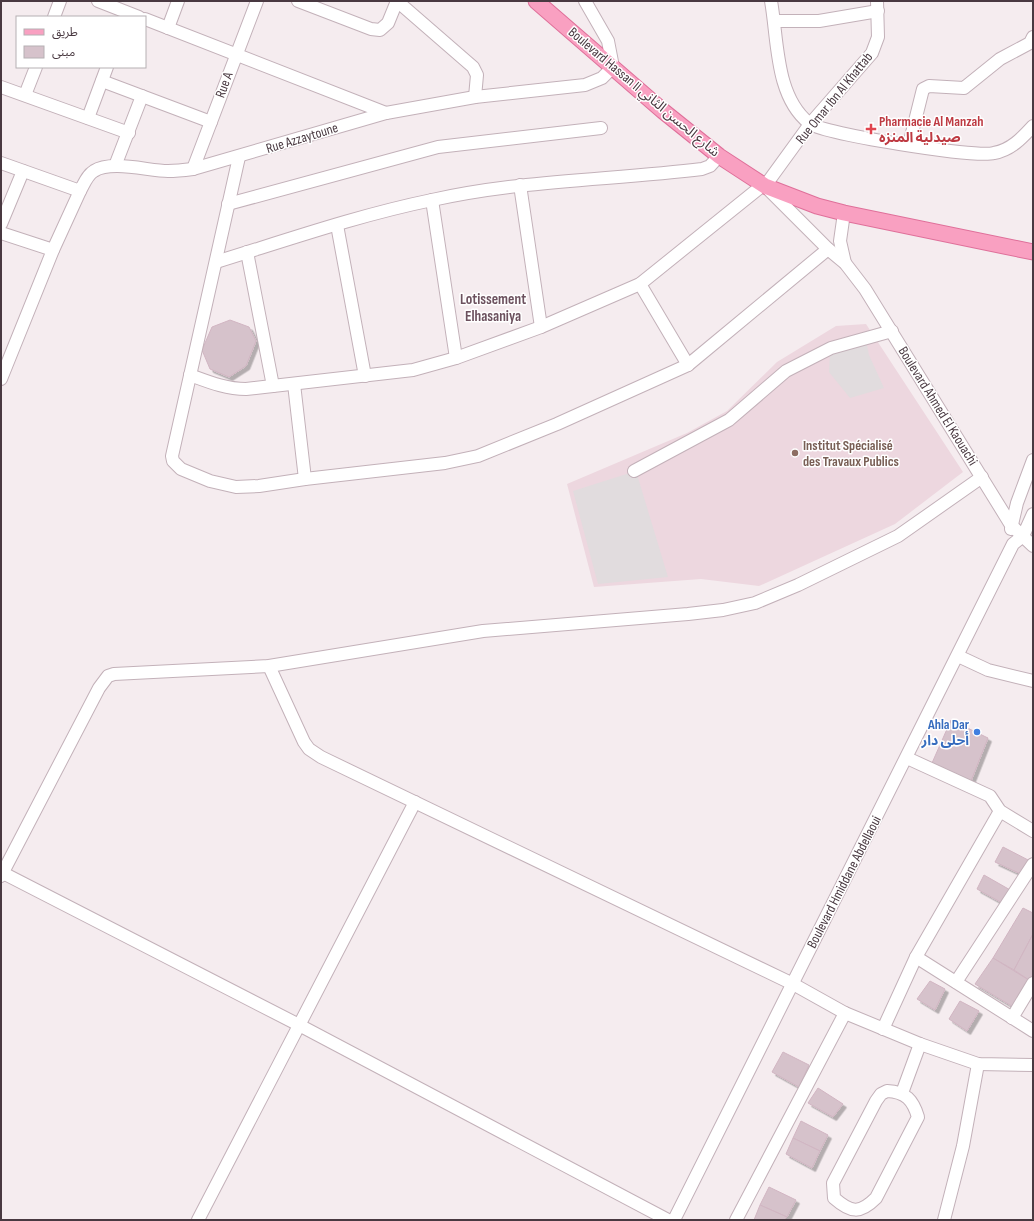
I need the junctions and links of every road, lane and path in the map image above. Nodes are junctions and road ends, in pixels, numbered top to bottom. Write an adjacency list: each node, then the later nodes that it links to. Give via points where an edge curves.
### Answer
1 (60, 1): 11 (street)
2 (98, 1): 12 (street)
3 (178, 1): 15 (street)
4 (257, 1): 17 (street, Rue A)
5 (298, 1): 6 (street, via 371,29 380,30 388,23)
6 (397, 1): 25 (street, via 473,67 477,75)
7 (585, 1): 18 (street, via 608,41)
8 (771, 1): 14 (street)
9 (543, 3): 18 (main road, Boulevard Hassan II شارع الحسن الثاني)
10 (877, 6): 14 (street, via 818,21); 29 (street, Rue Omar Ibn Al Khattab, via 878,37 872,53)
11 (54, 16)
12 (131, 16)
13 (146, 19): 15 (street)
14 (774, 21): 29 (street, via 781,68 790,98)
15 (168, 28): 17 (street)
16 (1032, 41): 33 (street, via 1000,59 964,88 929,86 923,89)
17 (236, 54): 26 (street); 28 (street, Rue A)
18 (613, 67): 25 (street, Rue Azzaytoune, via 602,78 585,85); 34 (main road, Boulevard Hassan II شارع الحسن الثاني)
19 (36, 68): 23 (street)
20 (107, 68): 21 (street)
21 (102, 82): 24 (street); 27 (street)
22 (1, 87): 23 (street)
23 (25, 95): 27 (street)
24 (142, 96): 28 (street); 32 (street)
25 (475, 97): 26 (street, Rue Azzaytoune)
26 (386, 113): 35 (street, Rue Azzaytoune)
27 (88, 118): 32 (street)
28 (211, 122): 38 (street, Rue A)
29 (810, 124): 33 (street); 41 (street, Rue Omar Ibn Al Khattab)
30 (1033, 126): 33 (street, via 1006,150 992,154)
31 (601, 128): 44 (street, via 438,147)
32 (130, 133): 37 (street)
33 (909, 145)
34 (719, 156): 40 (street, via 710,166 702,169); 41 (main road, Boulevard Hassan II شارع الحسن الثاني)
35 (239, 157): 38 (street, Rue Azzaytoune); 44 (street)
36 (1, 163): 39 (street)
37 (115, 166): 38 (street, Rue Azzaytoune, via 169,171); 42 (street, Rue Azzaytoune, via 94,171 87,177)
38 (193, 169)
39 (23, 171): 42 (street); 46 (street)
40 (520, 185): 43 (street); 56 (street)
41 (764, 185): 45 (main road, Boulevard Hassan II شارع الحسن الثاني); 49 (street, Boulevard Ahmed El Kaouachi); 55 (street, Rue Omar Ibn Al Khattab)
42 (80, 191): 50 (street, Rue Azzaytoune)
43 (432, 200): 47 (street); 58 (street)
44 (228, 204): 53 (street)
45 (844, 213): 52 (main road, Boulevard Hassan II شارع الحسن الثاني); 54 (street, Boulevard Ahmed El Kaouachi, via 840,241)
46 (1, 224)
47 (337, 225): 51 (street); 61 (street)
48 (1, 233): 50 (street)
49 (828, 248): 54 (street, Boulevard Ahmed El Kaouachi); 59 (street)
50 (53, 250): 62 (street, Rue Azzaytoune)
51 (247, 252): 53 (street); 64 (street)
52 (1033, 252)
53 (216, 262): 60 (street)
54 (845, 263): 57 (street, Boulevard Ahmed El Kaouachi)
55 (640, 284): 56 (street, Rue Omar Ibn Al Khattab); 59 (street)
56 (541, 327): 58 (street, Rue Omar Ibn Al Khattab)
57 (892, 331): 66 (street, via 831,348 786,371 729,420); 67 (street, Boulevard Ahmed El Kaouachi)
58 (456, 358): 61 (street, Rue Omar Ibn Al Khattab, via 413,370)
59 (688, 365): 68 (street, via 557,424 478,456 445,464)
60 (190, 374): 64 (street, Rue Omar Ibn Al Khattab, via 233,389); 68 (street, via 173,461 181,468 210,481 236,486 259,486)
61 (366, 376): 63 (street, Rue Omar Ibn Al Khattab)
62 (1, 379)
63 (294, 384): 64 (street, Rue Omar Ibn Al Khattab); 68 (street)
64 (273, 386)
65 (1033, 460): 70 (street)
66 (634, 471)
67 (982, 477): 70 (street, Boulevard Ahmed El Kaouachi); 75 (street, via 898,536 755,603 688,614 483,631)
68 (305, 479)
69 (1033, 514): 71 (street, Boulevard Hmiddane Abdellaoui)
70 (1011, 524): 71 (street, Boulevard Ahmed El Kaouachi); 72 (street)
71 (1023, 536): 72 (street, Boulevard Hmiddane Abdellaoui); 73 (street, Boulevard Ahmed El Kaouachi)
72 (1013, 544): 74 (street, Boulevard Hmiddane Abdellaoui)
73 (1033, 546)
74 (958, 656): 76 (street, via 988,670); 77 (street, Boulevard Hmiddane Abdellaoui)
75 (269, 666): 78 (street, via 309,749); 82 (street, via 108,676)
76 (1033, 681)
77 (907, 758): 79 (street, via 990,796); 85 (street, Boulevard Hmiddane Abdellaoui)
78 (415, 802): 85 (street); 89 (street)
79 (1000, 811): 80 (street); 83 (street)
80 (1033, 832)
81 (1033, 864): 84 (street)
82 (2, 874): 89 (street)
83 (916, 958): 84 (street); 90 (street)
84 (956, 982): 88 (street)
85 (793, 984): 87 (street); 98 (street, Boulevard Hmiddane Abdellaoui)
86 (1033, 984): 88 (street)
87 (845, 1013): 90 (street); 99 (street)
88 (1012, 1018): 91 (street)
89 (299, 1025): 96 (street); 97 (street)
90 (883, 1029): 92 (street)
91 (1033, 1031)
92 (920, 1044): 93 (street); 95 (street)
93 (978, 1064): 94 (street); 100 (street, via 963,1146)
94 (1033, 1065)
95 (902, 1093): 95 (street, via 888,1091 880,1094 869,1112 833,1183 834,1198 842,1205 853,1210 861,1210 876,1198 918,1117 910,1098)
96 (198, 1220)
97 (668, 1220)
98 (674, 1220)
99 (736, 1220)
100 (944, 1220)

